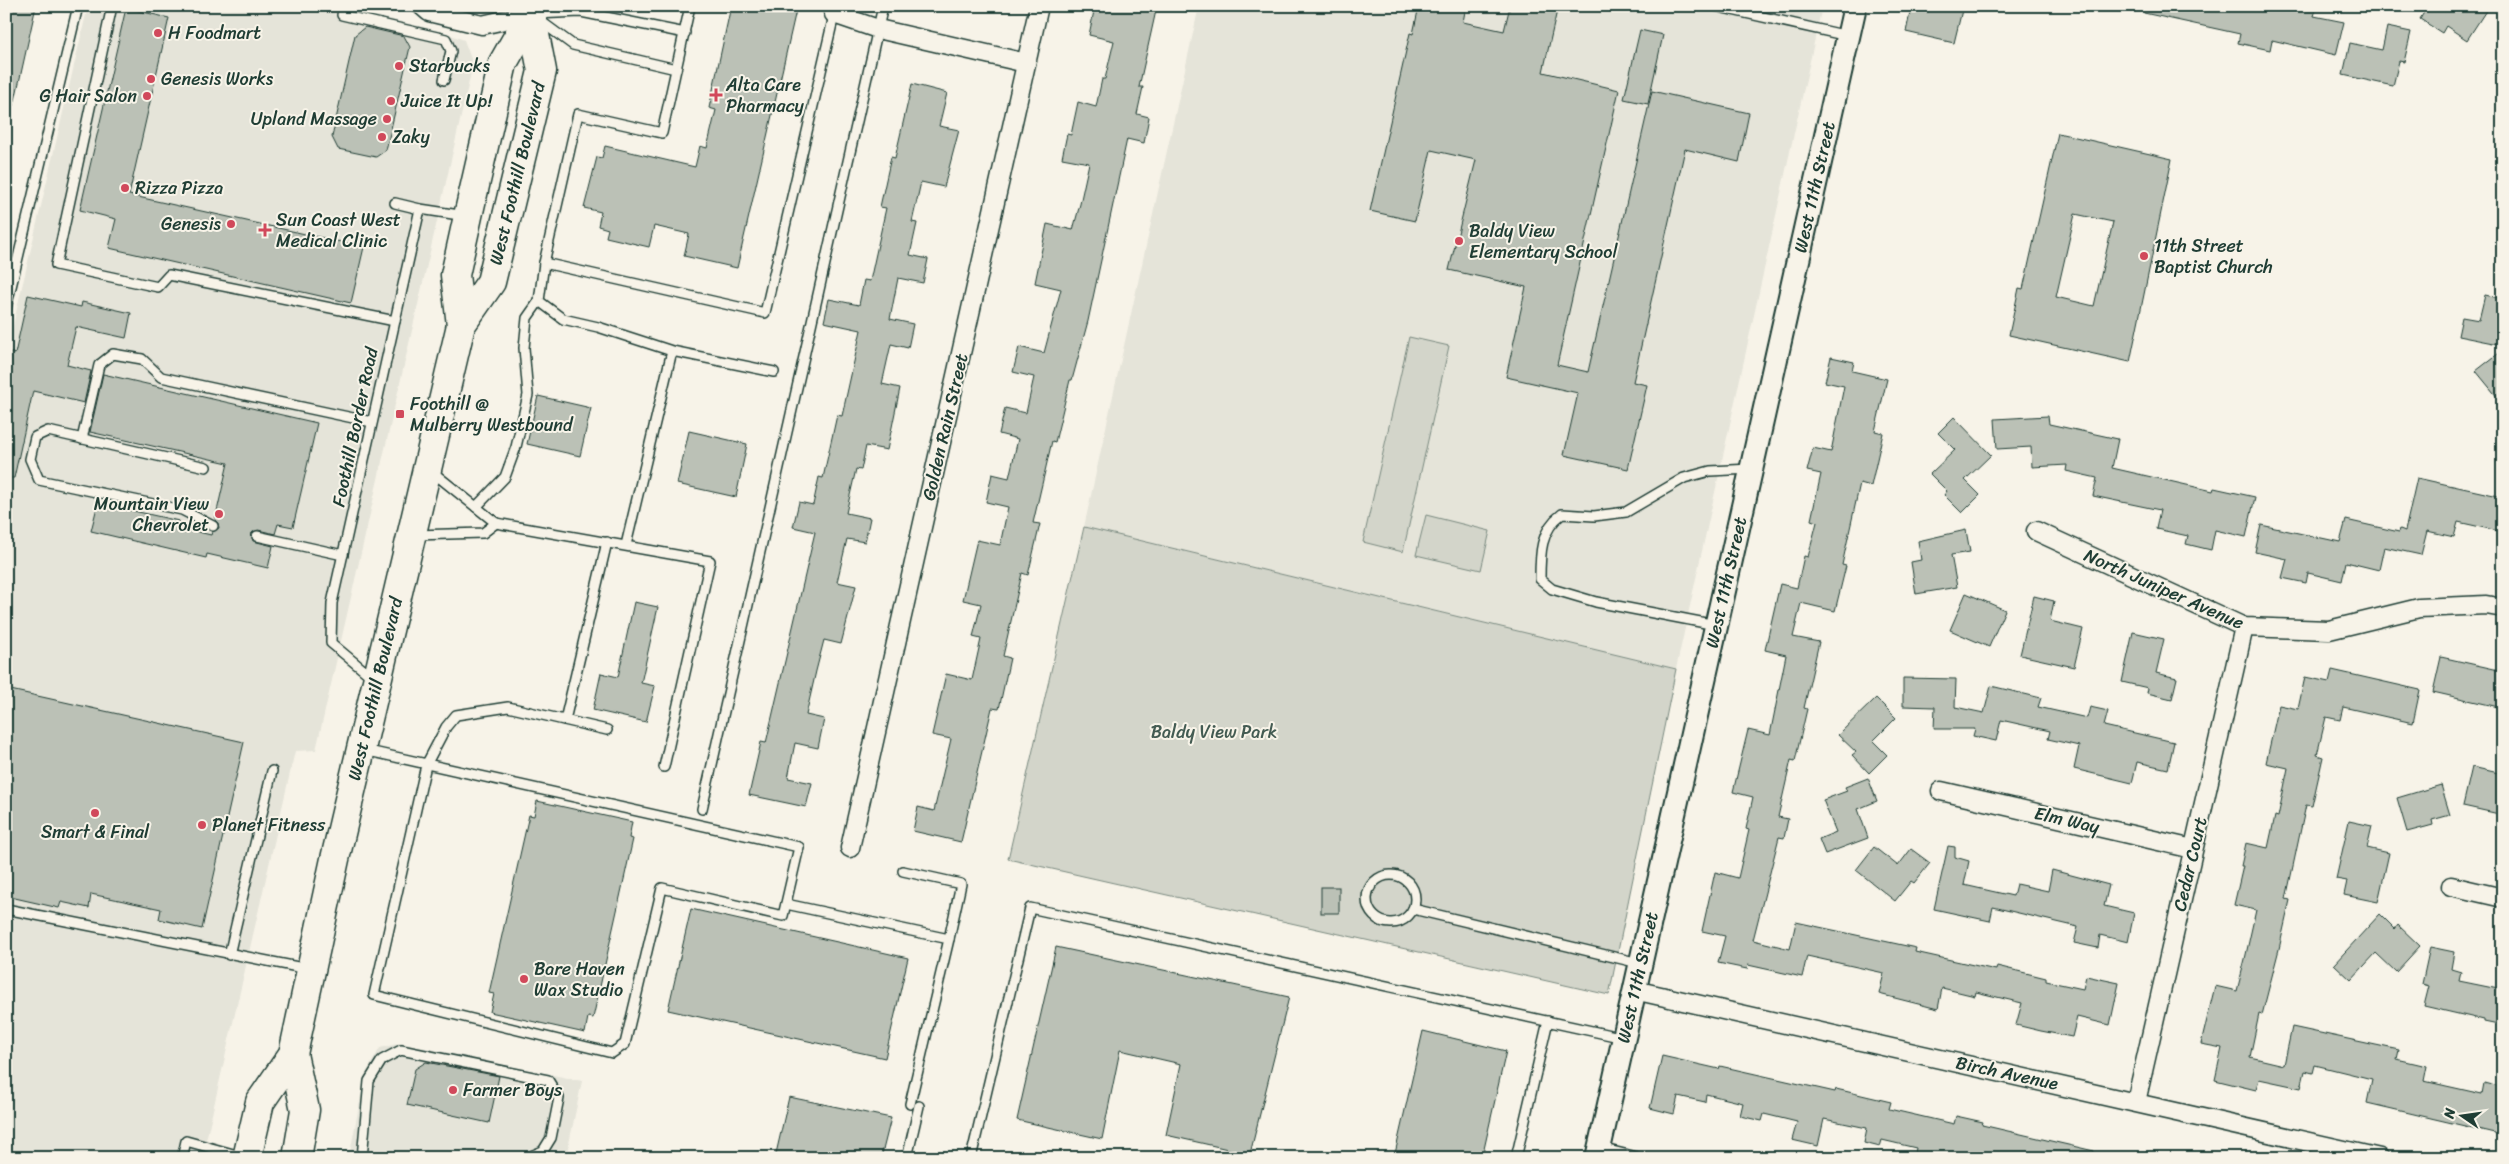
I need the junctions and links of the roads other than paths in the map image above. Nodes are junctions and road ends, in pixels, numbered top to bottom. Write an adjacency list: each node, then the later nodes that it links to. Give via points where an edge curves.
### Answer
1 (78, 6): 23 (lane)
2 (112, 6): 24 (lane, via 56,265 158,287 169,274)
3 (422, 6): 9 (street, via 429,12 482,24)
4 (690, 6): 13 (lane)
5 (884, 6): 12 (lane)
6 (1039, 6): 15 (street, Golden Rain Street)
7 (1714, 6): 14 (lane)
8 (1855, 6): 14 (street, West 11th Street)
9 (526, 9): 13 (lane, via 581,12); 16 (lane, via 573,45); 20 (main road, West Foothill Boulevard, via 503,63); 25 (main road, West Foothill Boulevard, via 542,71 491,282)
10 (343, 10): 17 (lane, via 446,39 451,51)
11 (835, 10): 12 (street); 21 (lane, via 765,313)
12 (878, 29): 15 (street); 53 (lane)
13 (685, 33): 16 (lane)
14 (1848, 36): 32 (street, West 11th Street)
15 (1026, 63): 54 (street, Golden Rain Street)
16 (676, 69): 21 (lane, via 662,133 578,114)
17 (444, 80)
18 (395, 203): 19 (lane)
19 (420, 209): 20 (lane); 24 (lane, Foothill Border Road)
20 (468, 216): 25 (main road, West Foothill Boulevard, via 455,275)
21 (544, 263): 22 (lane)
22 (539, 301): 26 (lane, via 563,319); 33 (lane, via 527,318 524,348 528,395 516,447 505,477)
23 (6, 308)
24 (395, 321): 28 (lane, Foothill Border Road)
25 (461, 325): 30 (main road, West Foothill Boulevard)
26 (672, 351): 27 (lane); 40 (lane)
27 (774, 372)
28 (372, 422): 29 (lane, via 161,377 142,359 113,354 99,364); 41 (lane, Foothill Border Road)
29 (82, 438): 31 (lane); 35 (lane, via 48,431 35,437 30,460 39,480 182,510)
30 (426, 467): 33 (lane); 37 (main road, West Foothill Boulevard)
31 (206, 468)
32 (1752, 469): 43 (street, West 11th Street); 43 (lane, via 1710,471 1684,478 1626,512 1594,516 1562,514 1550,522 1540,552 1540,580 1552,589 1596,602)
33 (476, 507): 34 (lane)
34 (496, 523): 37 (lane, via 483,533); 39 (lane)
35 (213, 526)
36 (2036, 531): 44 (street, North Juniper Avenue)
37 (410, 535): 45 (main road, West Foothill Boulevard)
38 (257, 536): 41 (lane)
39 (608, 542): 40 (lane); 46 (lane)
40 (626, 545): 50 (lane, via 710,561)
41 (343, 555): 45 (lane, Foothill Border Road, via 332,603 331,643)
42 (2503, 608): 44 (street, North Juniper Avenue, via 2486,604 2420,608 2329,630)
43 (1716, 625): 64 (street, West 11th Street)
44 (2244, 627): 55 (street, Cedar Court)
45 (377, 681): 48 (main road, West Foothill Boulevard)
46 (565, 720): 47 (lane); 49 (lane, via 508,707 456,715)
47 (607, 730)
48 (361, 750): 49 (lane); 65 (main road, West Foothill Boulevard)
49 (426, 765): 59 (lane, via 799,847); 59 (lane, via 374,995 612,1053 625,1044 662,888 783,916)
50 (664, 767)
51 (272, 771): 63 (lane)
52 (1942, 791): 55 (street, Elm Way)
53 (702, 808)
54 (850, 848)
55 (2193, 849): 70 (street, Cedar Court)
56 (903, 871): 62 (lane, via 962,884)
57 (2451, 886): 58 (street)
58 (2503, 898)
59 (786, 904): 62 (lane)
60 (6, 909): 63 (lane)
61 (1413, 909): 61 (lane, via 1415,893 1412,885 1399,875 1383,876 1370,886 1366,901 1368,909 1379,921 1395,923 1409,916); 64 (lane)
62 (949, 939): 77 (lane)
63 (229, 954): 65 (lane)
64 (1640, 963): 66 (street, West 11th Street)
65 (311, 970): 69 (main road, West Foothill Boulevard)
66 (1634, 990): 68 (street, West 11th Street); 70 (street, Birch Avenue)
67 (1548, 1021): 68 (lane); 78 (lane, via 1030,908); 79 (lane)
68 (1624, 1038): 71 (street, West 11th Street)
69 (294, 1054): 73 (main road, West Foothill Boulevard, via 260,1102); 74 (main road, West Foothill Boulevard, via 305,1110)
70 (2136, 1102): 81 (street, Birch Avenue)
71 (1598, 1153): 80 (lane)
72 (182, 1158): 73 (lane, via 186,1141)
73 (246, 1158)
74 (297, 1158)
75 (362, 1158): 76 (lane, via 369,1081 382,1060 402,1050 548,1080 559,1098 551,1138 543,1151)
76 (526, 1158)
77 (907, 1158)
78 (971, 1158)
79 (1516, 1158)
80 (1641, 1158)
81 (2380, 1158)

